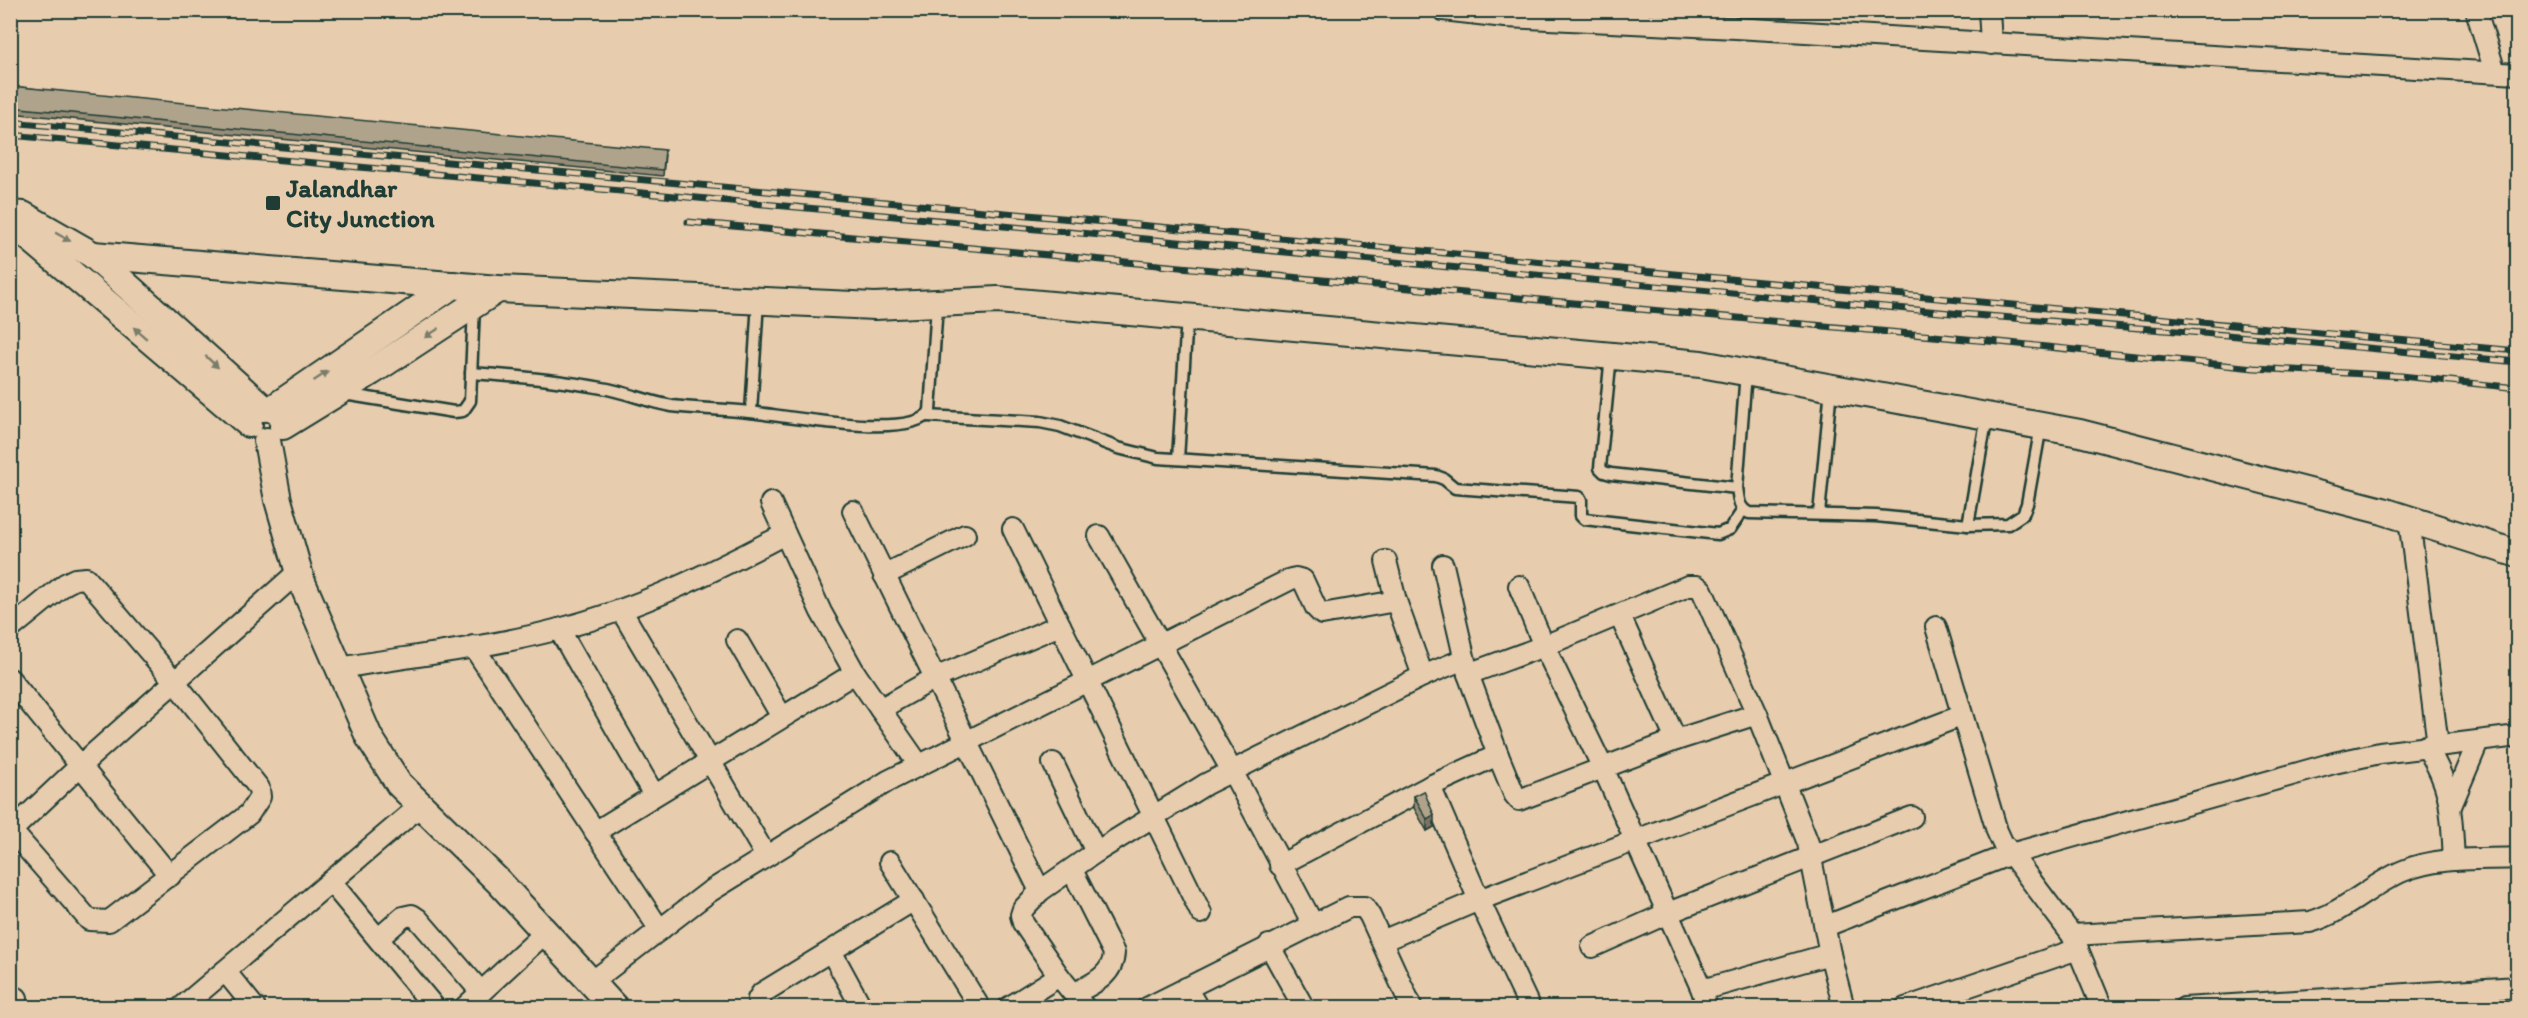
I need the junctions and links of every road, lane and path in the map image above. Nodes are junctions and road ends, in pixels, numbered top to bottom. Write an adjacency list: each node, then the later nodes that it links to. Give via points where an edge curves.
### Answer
1 (1443, 10): 4 (street, via 1505,17)
2 (1989, 10): 5 (street)
3 (2476, 10): 6 (street)
4 (1735, 19): 5 (street)
5 (1991, 44): 6 (street)
6 (2495, 72): 7 (street)
7 (2517, 74)
8 (10, 214): 10 (street, one-way to 10, via 23,215)
9 (10, 221): 25 (street, one-way to 9)
10 (93, 255): 11 (street); 25 (street, one-way to 25)
11 (453, 285): 12 (street); 25 (street, one-way to 11)
12 (498, 289): 13 (street); 15 (street)
13 (758, 301): 14 (street, via 875,306); 22 (lane)
14 (937, 303): 16 (street, via 998,300); 23 (lane)
15 (474, 306): 18 (lane); 21 (street, one-way to 21)
16 (1186, 316): 17 (street); 27 (lane)
17 (1611, 354): 19 (street); 28 (lane, via 1600,468 1604,472)
18 (471, 372): 21 (lane, via 470,401 463,411); 22 (lane, via 603,388 674,406)
19 (1746, 372): 20 (street); 28 (lane)
20 (1831, 387): 24 (street); 32 (lane)
21 (337, 393): 25 (street)
22 (751, 412): 23 (lane, via 872,426 914,423)
23 (927, 416): 27 (lane, via 1040,422 1118,448)
24 (1987, 416): 26 (street); 34 (lane)
25 (267, 421): 42 (street, via 278,500)
26 (2040, 426): 33 (street); 34 (lane, via 2023,514 2008,524)
27 (1178, 459): 30 (lane, via 1436,476 1455,488 1579,497 1584,519 1718,534 1730,528)
28 (1737, 488): 30 (lane)
29 (771, 502): 36 (street)
30 (1743, 510): 32 (lane)
31 (853, 511): 43 (street)
32 (1819, 514): 34 (lane)
33 (2409, 519): 39 (street); 72 (street)
34 (1968, 525)
35 (1013, 529): 48 (street)
36 (784, 534): 46 (street, via 728,564); 58 (street)
37 (965, 535): 43 (street)
38 (1099, 536): 54 (street)
39 (2517, 554)
40 (1386, 561): 45 (street)
41 (1443, 565): 56 (street)
42 (298, 572): 57 (street); 63 (street)
43 (884, 575): 60 (street)
44 (1519, 586): 55 (street)
45 (1396, 601): 54 (street, via 1322,614 1303,580 1296,578); 59 (street)
46 (621, 609): 51 (street); 74 (street)
47 (1620, 615): 55 (street); 65 (street, via 1688,586 1697,586 1706,597); 69 (street)
48 (1060, 625): 60 (street); 62 (street)
49 (1936, 627): 66 (street)
50 (10, 629): 63 (street, via 66,584 86,578)
51 (559, 629): 53 (street); 82 (street)
52 (737, 640): 67 (street)
53 (473, 646): 57 (street); 88 (street)
54 (1160, 646): 62 (street); 79 (street)
55 (1544, 646): 56 (street); 78 (street)
56 (1466, 667): 59 (street); 73 (street)
57 (339, 668): 83 (street, via 369,737 399,784)
58 (855, 673): 64 (street); 67 (street)
59 (1423, 676): 79 (street)
60 (935, 678): 64 (street); 70 (street)
61 (10, 679): 76 (street)
62 (1087, 680): 70 (street); 85 (street)
63 (175, 682): 76 (street); 99 (street, via 259,788 260,797 249,814)
64 (880, 709): 77 (street)
65 (1758, 714): 69 (street); 80 (street)
66 (1961, 716): 80 (street); 91 (street, via 1993,819)
67 (783, 717): 74 (street)
68 (2517, 736): 71 (street)
69 (1676, 740): 78 (street)
70 (966, 742): 77 (street); 101 (street)
71 (2478, 742): 72 (street); 84 (street)
72 (2432, 746): 84 (street); 91 (street, via 2334,763)
73 (1498, 755): 78 (street, via 1519,800); 81 (street)
74 (708, 761): 82 (street); 92 (street)
75 (1053, 763): 90 (street)
76 (81, 765): 87 (street); 99 (street)
77 (919, 765): 92 (street)
78 (1603, 768): 89 (street)
79 (1232, 771): 85 (street); 97 (street)
80 (1785, 783): 89 (street); 93 (street)
81 (1430, 786): 97 (street); 103 (street)
82 (654, 795): 88 (street)
83 (421, 805): 100 (street); 109 (street)
84 (2451, 806): 95 (street)
85 (1152, 817): 90 (street); 104 (street)
86 (1912, 817): 93 (street)
87 (11, 830): 99 (street, via 89,920 114,919)
88 (595, 832): 108 (street)
89 (1635, 840): 103 (street); 105 (street)
90 (1096, 852): 98 (street)
91 (2011, 854): 107 (street); 112 (street)
92 (766, 856): 108 (street, via 709,892)
93 (1812, 856): 105 (street); 107 (street)
94 (2517, 858): 95 (street)
95 (2454, 860): 112 (street, via 2405,870 2336,912 2310,921)
96 (890, 862): 102 (street)
97 (1281, 865): 106 (street)
98 (1072, 870): 101 (street); 124 (street, via 1114,953 1109,971)
99 (170, 876)
100 (332, 882): 110 (street); 117 (street)
101 (1040, 891): 118 (street, via 1021,915)
102 (914, 900): 115 (street); 132 (street)
103 (1479, 900): 111 (street); 138 (street)
104 (1201, 913)
105 (1668, 913): 114 (street); 123 (street)
106 (1313, 924): 111 (street, via 1358,905 1364,907); 113 (street)
107 (1826, 926): 116 (street)
108 (660, 930): 119 (street)
109 (546, 932): 119 (street); 122 (street)
110 (379, 938): 122 (street, via 403,917 412,915); 127 (street)
111 (1382, 941): 137 (street)
112 (2075, 942): 140 (street); 141 (street)
113 (1269, 945): 121 (street); 136 (street)
114 (1592, 947)
115 (831, 951): 130 (street, via 762,993 758,999); 131 (street)
116 (1830, 954): 123 (street); 139 (street)
117 (225, 970): 125 (street); 126 (street)
118 (1059, 976): 124 (street); 133 (street)
119 (593, 981): 129 (street)
120 (2517, 987): 142 (street)
121 (1186, 988): 134 (street); 135 (street)
122 (481, 993): 128 (street)
123 (1704, 999)
124 (1080, 1000)
125 (181, 1008)
126 (255, 1008)
127 (435, 1008)
128 (464, 1008)
129 (615, 1008)
130 (762, 1008)
131 (862, 1008)
132 (980, 1008)
133 (1008, 1008)
134 (1147, 1008)
135 (1198, 1008)
136 (1304, 1008)
137 (1412, 1008)
138 (1530, 1008)
139 (1844, 1008)
140 (1905, 1008)
141 (2102, 1008)
142 (2184, 1008)

